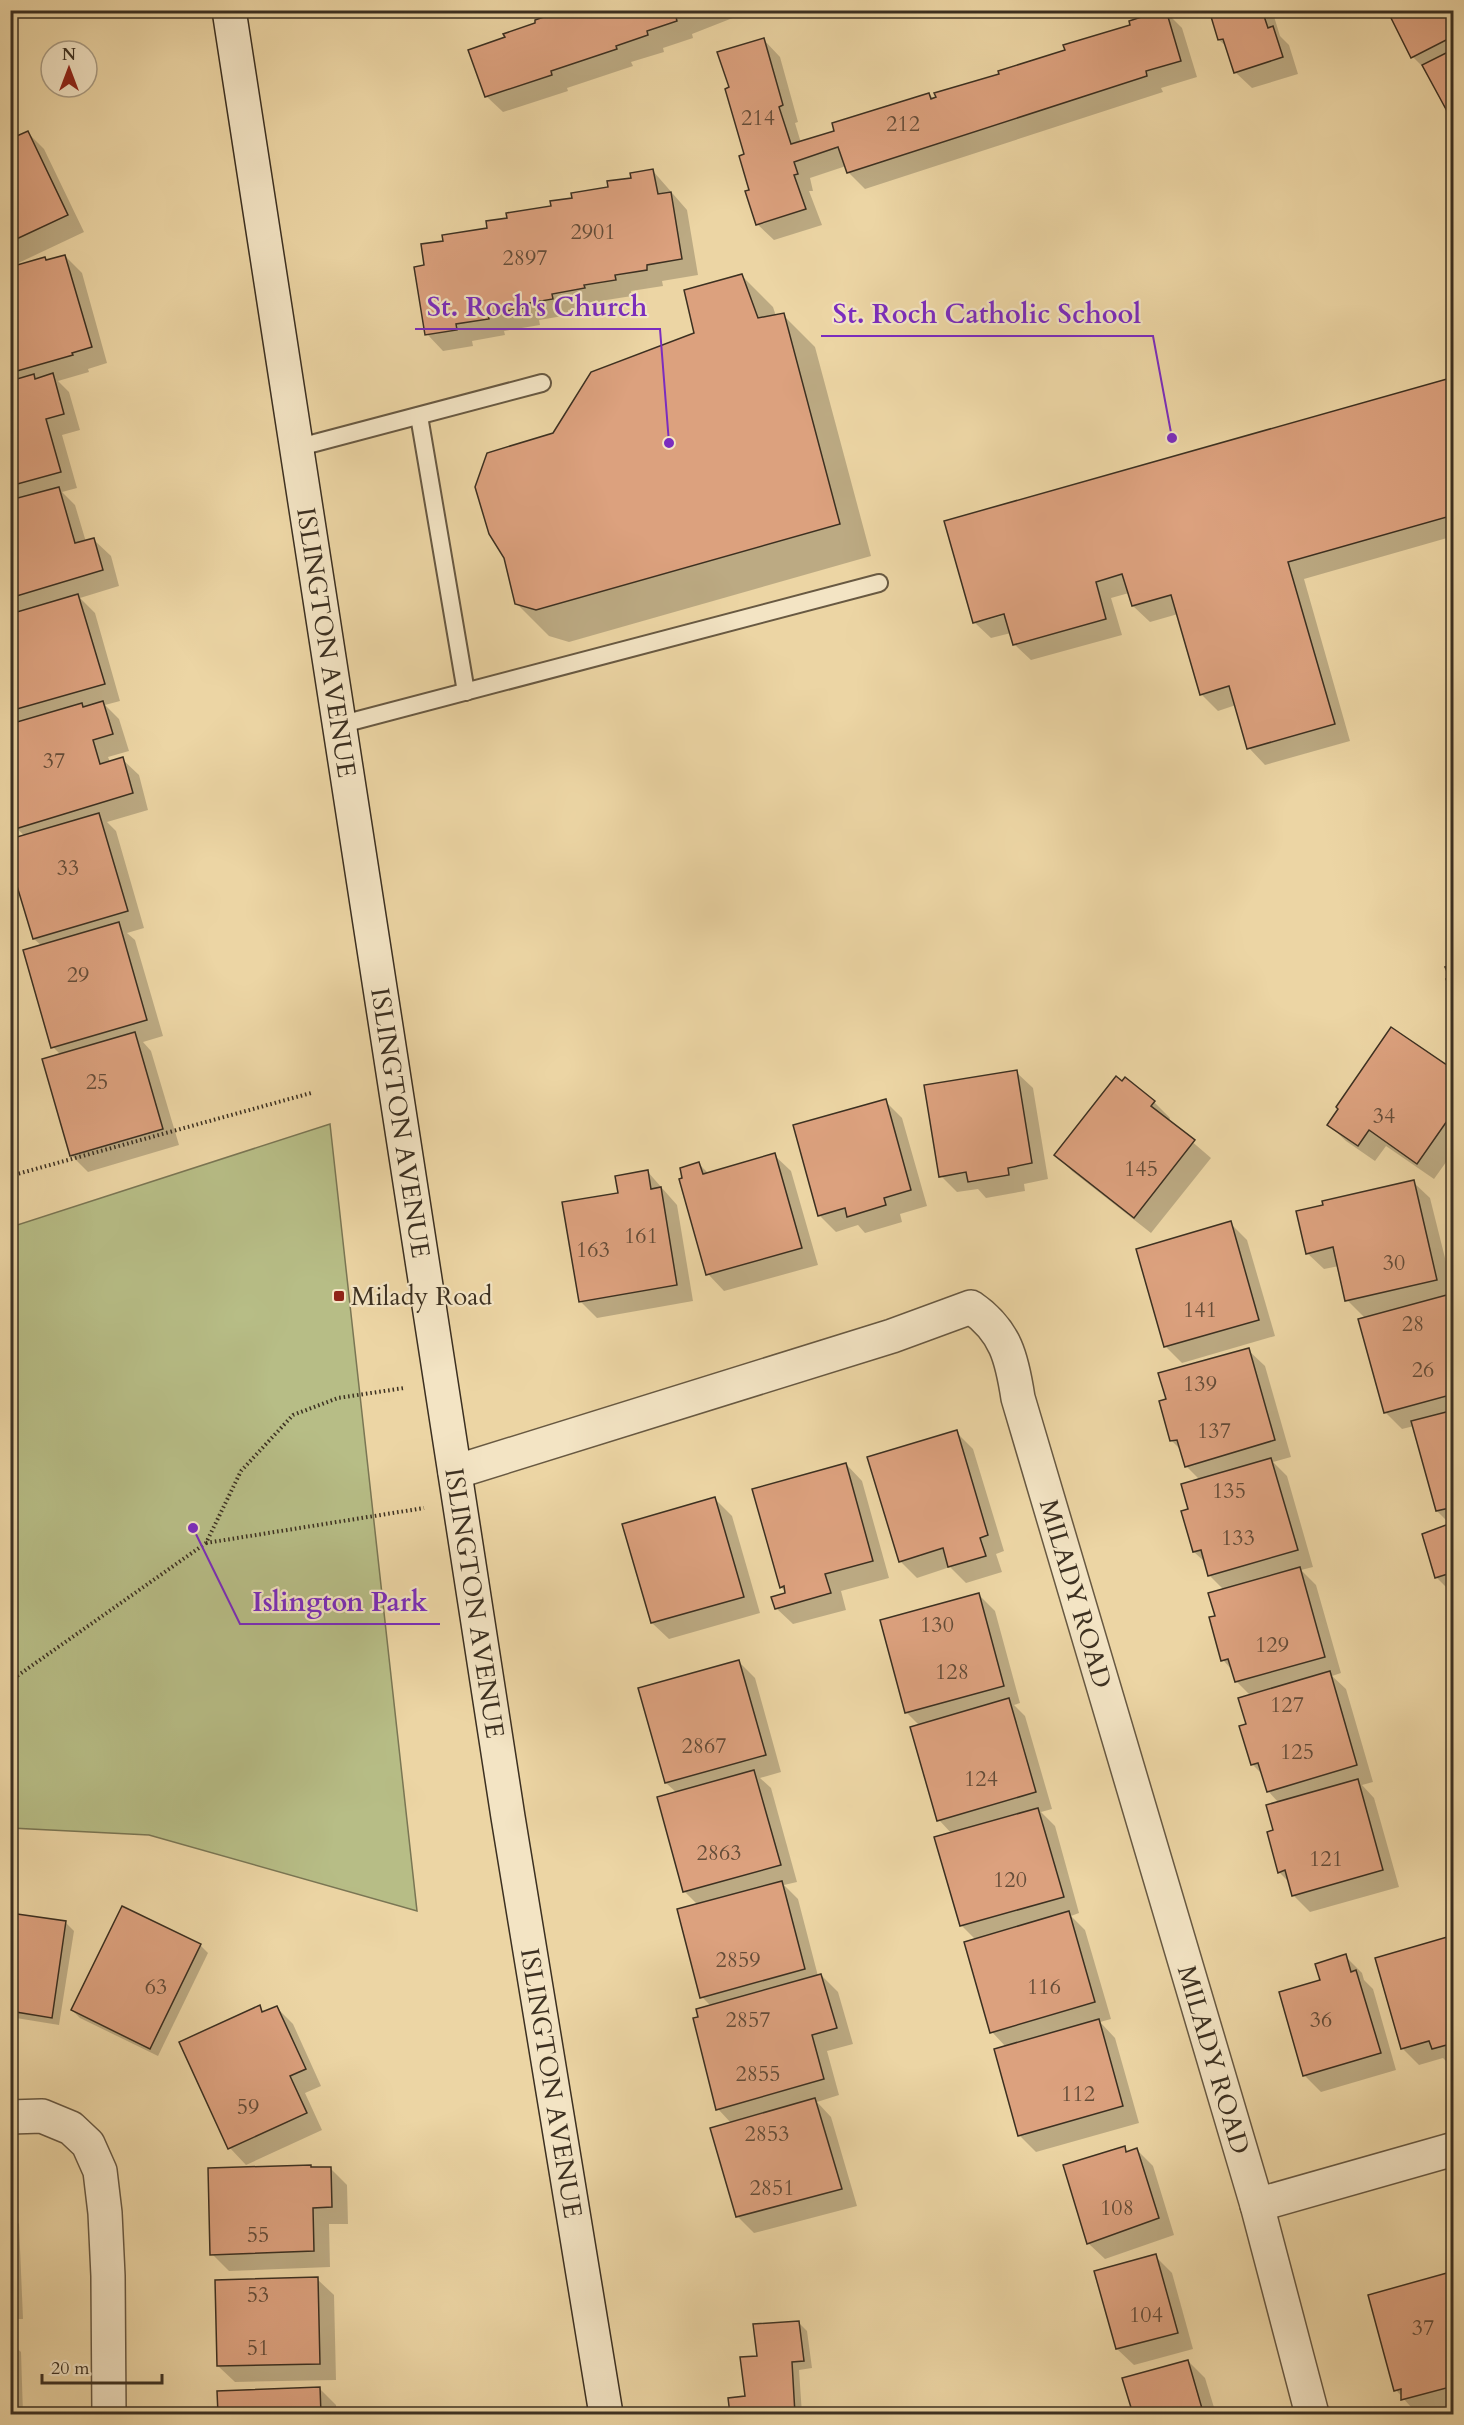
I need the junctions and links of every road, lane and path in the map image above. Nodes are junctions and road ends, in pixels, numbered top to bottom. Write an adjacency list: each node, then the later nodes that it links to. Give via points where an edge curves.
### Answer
1 (229, 10): 4 (main road, ISLINGTON AVENUE)
2 (542, 383): 3 (lane)
3 (419, 416): 4 (lane); 6 (lane)
4 (296, 448): 7 (main road, ISLINGTON AVENUE)
5 (879, 583): 6 (lane)
6 (466, 692): 7 (lane)
7 (339, 725): 10 (main road, ISLINGTON AVENUE)
8 (311, 1094): 9 (path)
9 (10, 1176)
10 (440, 1383): 11 (main road, ISLINGTON AVENUE); 12 (path, via 338,1398 292,1415 241,1471)
11 (457, 1487): 12 (path); 16 (main road, MILADY ROAD, via 971,1307 989,1319 1013,1362 1018,1398); 18 (main road, ISLINGTON AVENUE)
12 (206, 1543): 13 (path)
13 (10, 1681)
14 (10, 2117): 17 (main road, via 42,2116 71,2128 88,2145 100,2171 108,2276)
15 (1454, 2149): 16 (main road)
16 (1257, 2205): 19 (main road, MILADY ROAD)
17 (109, 2415)
18 (606, 2415)
19 (1312, 2415)

